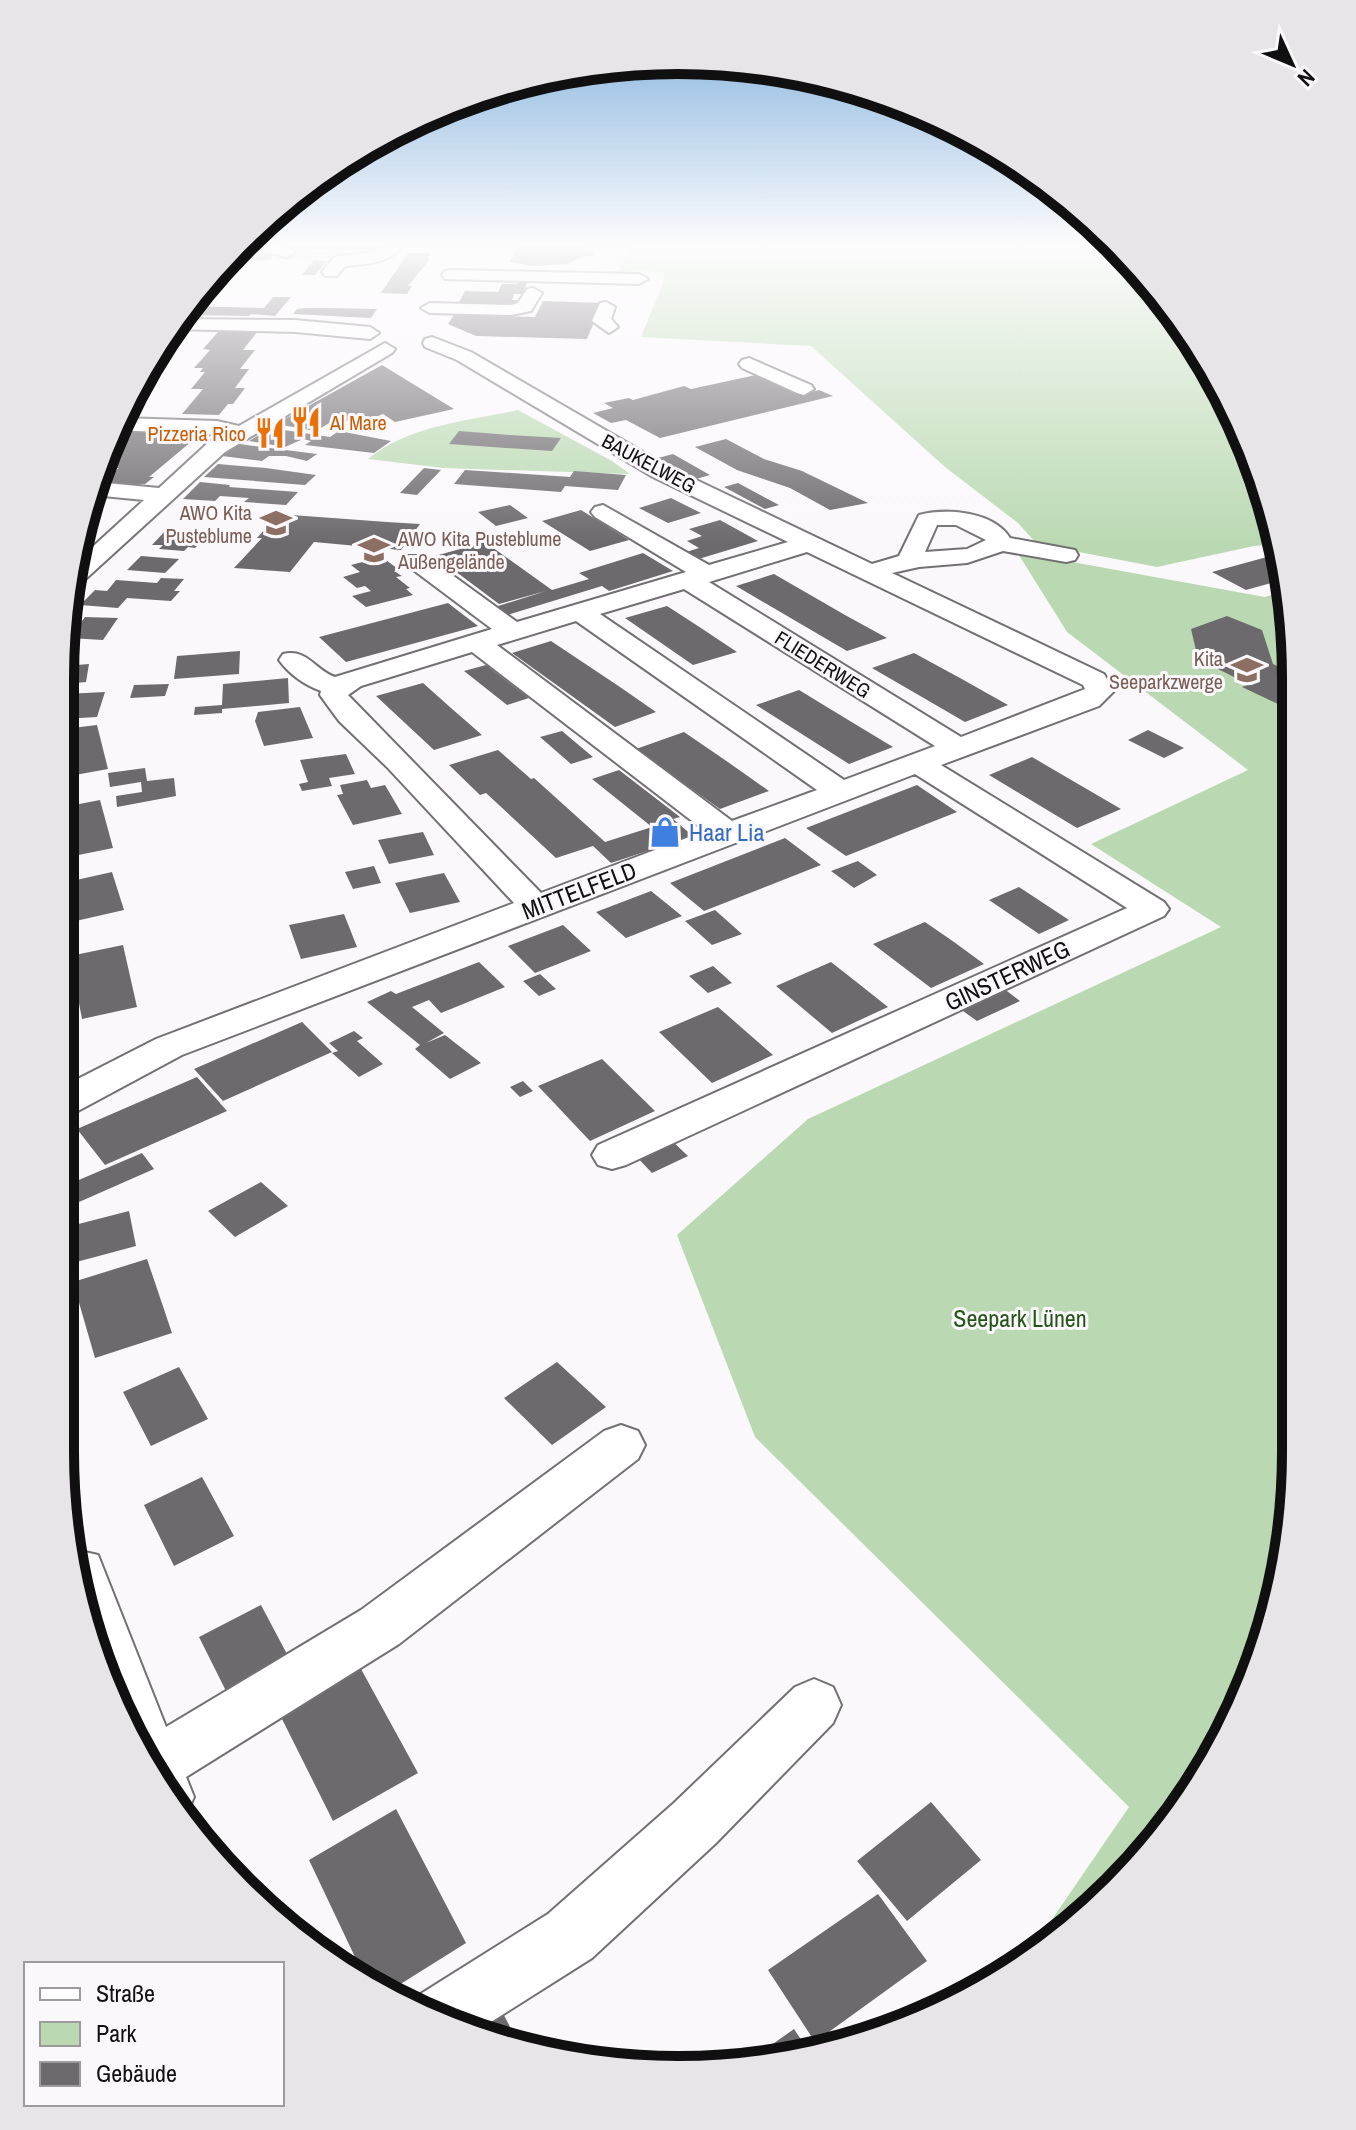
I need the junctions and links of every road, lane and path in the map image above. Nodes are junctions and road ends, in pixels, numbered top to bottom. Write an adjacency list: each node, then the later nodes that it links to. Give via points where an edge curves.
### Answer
1 (369, 344): 6 (street)
2 (450, 344): 10 (street, BAUKELWEG, via 661,472)
3 (749, 364): 4 (street)
4 (804, 389)
5 (130, 424): 6 (street)
6 (239, 432): 8 (street)
7 (104, 490): 8 (street)
8 (163, 495): 15 (street)
9 (603, 512): 17 (street, FLIEDERWEG)
10 (810, 543): 16 (street, BAUKELWEG); 17 (street)
11 (999, 543): 12 (street); 13 (street, via 952,559); 13 (street, via 998,537 972,522 936,517 927,520)
12 (1066, 555)
13 (909, 560): 16 (street)
14 (417, 561): 19 (street)
15 (85, 566)
16 (872, 572): 23 (street, BAUKELWEG, via 1094,680)
17 (698, 578): 18 (street); 24 (street, FLIEDERWEG)
18 (580, 612): 19 (street); 26 (street)
19 (513, 632): 20 (street)
20 (477, 643): 22 (street); 27 (street)
21 (293, 660): 22 (street, via 317,680)
22 (337, 687): 28 (street, via 334,695 349,715)
23 (1100, 691): 24 (street, MITTELFELD, via 1089,700)
24 (958, 748): 25 (street, MITTELFELD)
25 (918, 763): 26 (street, MITTELFELD); 30 (street, GINSTERWEG, via 1152,909)
26 (841, 792): 27 (street, MITTELFELD)
27 (728, 833): 28 (street, MITTELFELD)
28 (535, 906): 29 (street, MITTELFELD, via 169,1047)
29 (74, 1097)
30 (612, 1155)
31 (621, 1445): 35 (street, via 380,1627)
32 (98, 1618): 34 (street)
33 (814, 1705): 36 (street, via 570,1936)
34 (137, 1721)
35 (168, 1775)
36 (450, 2011)

